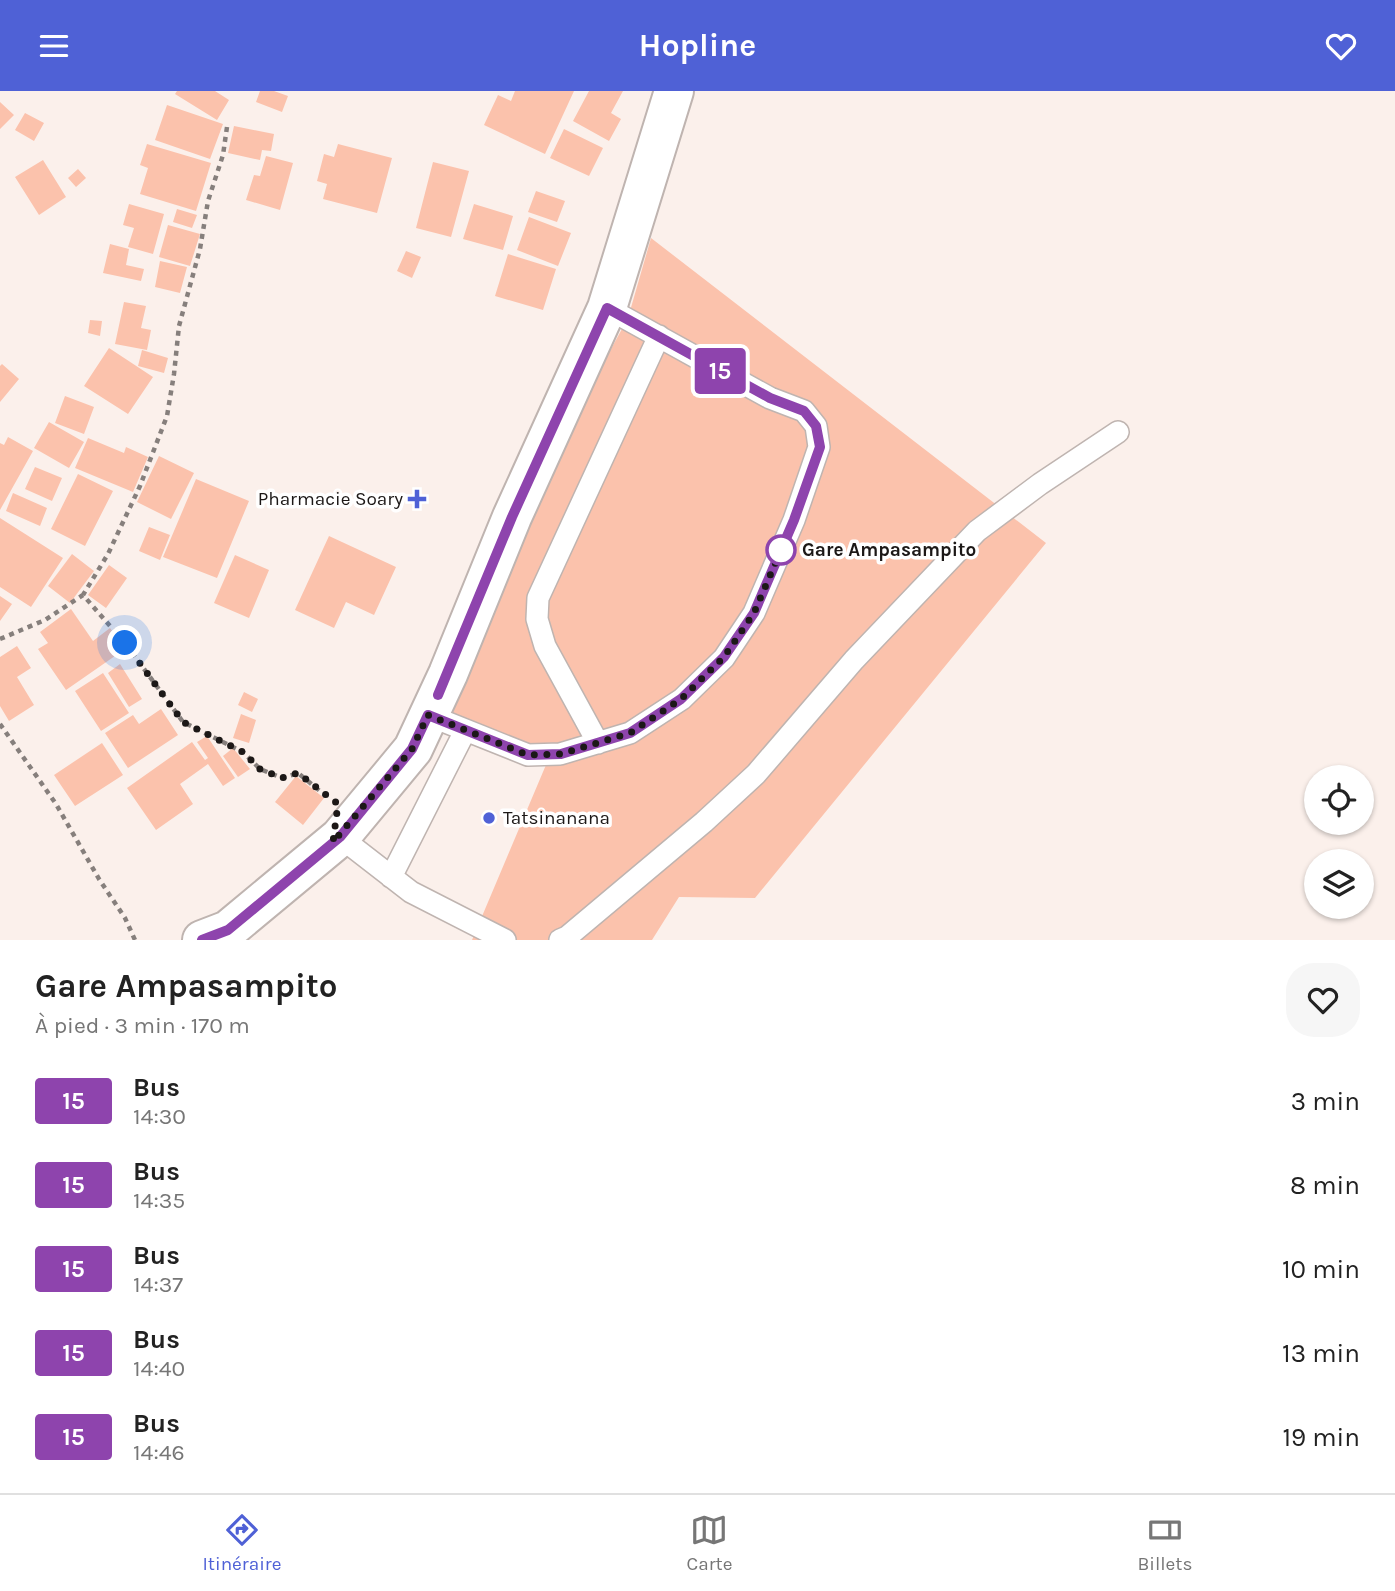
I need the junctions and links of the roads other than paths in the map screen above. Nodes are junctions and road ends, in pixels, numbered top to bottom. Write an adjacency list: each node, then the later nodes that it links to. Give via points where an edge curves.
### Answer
1 (674, 91): 2 (main road)
2 (607, 308): 3 (lane); 5 (main road)
3 (659, 336): 7 (lane, via 538,598 537,619 545,646); 7 (lane, via 770,398 804,411 816,426 820,447 754,613 724,657 681,699 630,733)
4 (1118, 432): 12 (lane, via 977,531 756,774)
5 (428, 715): 6 (lane); 8 (main road, via 412,749)
6 (465, 731): 7 (lane, via 528,755 561,754); 9 (lane)
7 (598, 743)
8 (336, 839): 9 (lane); 10 (main road, via 228,930)
9 (391, 877): 11 (lane, via 411,893)
10 (202, 940)
11 (505, 940)
12 (560, 940)

